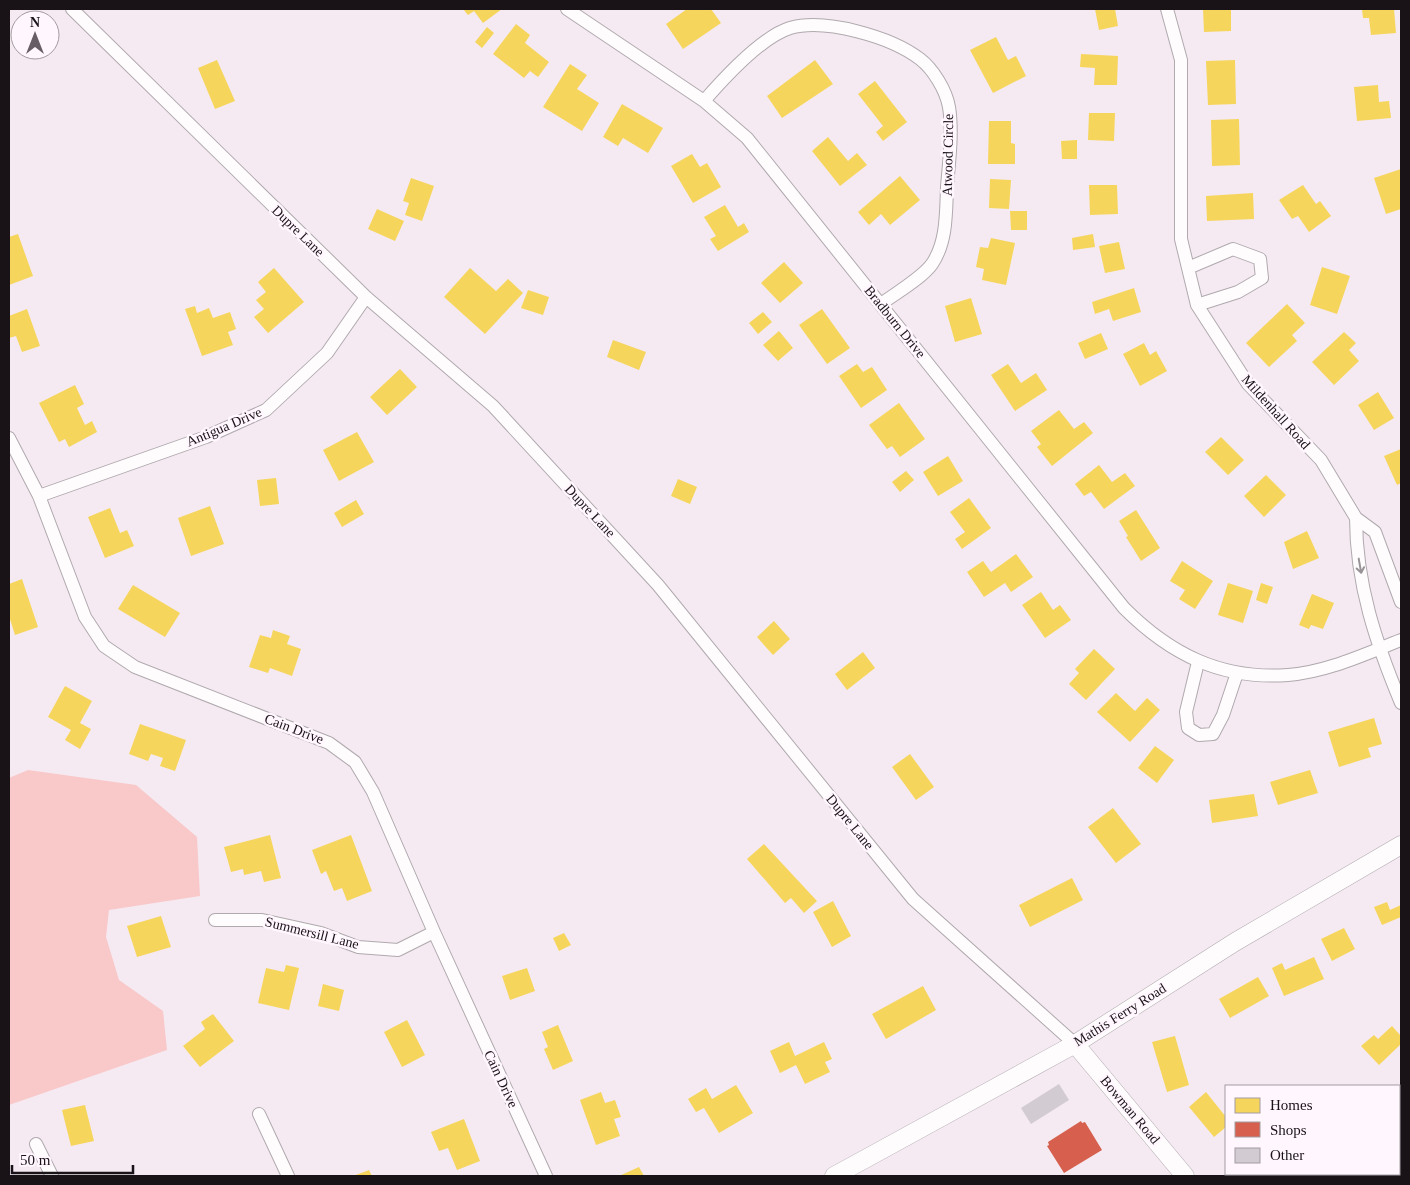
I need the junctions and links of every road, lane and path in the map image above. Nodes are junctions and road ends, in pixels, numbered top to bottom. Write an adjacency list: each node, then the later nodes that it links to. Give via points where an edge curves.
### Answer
1 (72, 9): 6 (street, Dupre Lane)
2 (567, 9): 4 (street, Bradburn Drive)
3 (1167, 9): 5 (street, Mildenhall Road, via 1181,60 1181,239)
4 (704, 101): 7 (street, Bradburn Drive, via 747,138); 7 (street, Atwood Circle, via 730,70 789,28 816,24 846,30 900,47 921,60 939,81 949,106 949,165 941,245 931,265)
5 (1188, 268): 8 (street, Mildenhall Road); 8 (street, via 1234,250 1260,259 1262,278 1238,292)
6 (366, 297): 10 (street, Antigua Drive, via 327,353 266,410 206,437); 21 (street, Dupre Lane, via 493,406 658,585 913,899)
7 (881, 304): 15 (street, Bradburn Drive, via 1124,608 1148,631)
8 (1197, 305): 11 (street, Mildenhall Road, via 1248,384 1320,460)
9 (9, 438): 10 (street, Cain Drive)
10 (39, 496): 20 (street, Cain Drive, via 85,617 104,646 136,667 330,743 355,762 373,792)
11 (1356, 518): 12 (street, Mildenhall Road, via 1375,532); 14 (street, one-way to 14, via 1356,548)
12 (1401, 602)
13 (1401, 640): 14 (street, Bradburn Drive)
14 (1378, 649): 16 (street, Bradburn Drive, via 1338,664 1288,675); 17 (street)
15 (1198, 662): 16 (street, Bradburn Drive); 16 (street, via 1186,712 1188,728 1199,735 1212,734 1223,715)
16 (1237, 673)
17 (1401, 703)
18 (1401, 846): 21 (main road, Mathis Ferry Road, via 1235,942)
19 (215, 920): 20 (street, Summersill Lane, via 262,920 321,933 358,946 398,950)
20 (434, 932): 26 (street, Cain Drive)
21 (1075, 1044): 27 (main road, Mathis Ferry Road); 28 (main road, Bowman Road)
22 (259, 1114): 25 (street)
23 (36, 1144): 24 (street)
24 (52, 1176)
25 (288, 1176)
26 (546, 1176)
27 (834, 1176)
28 (1185, 1176)

